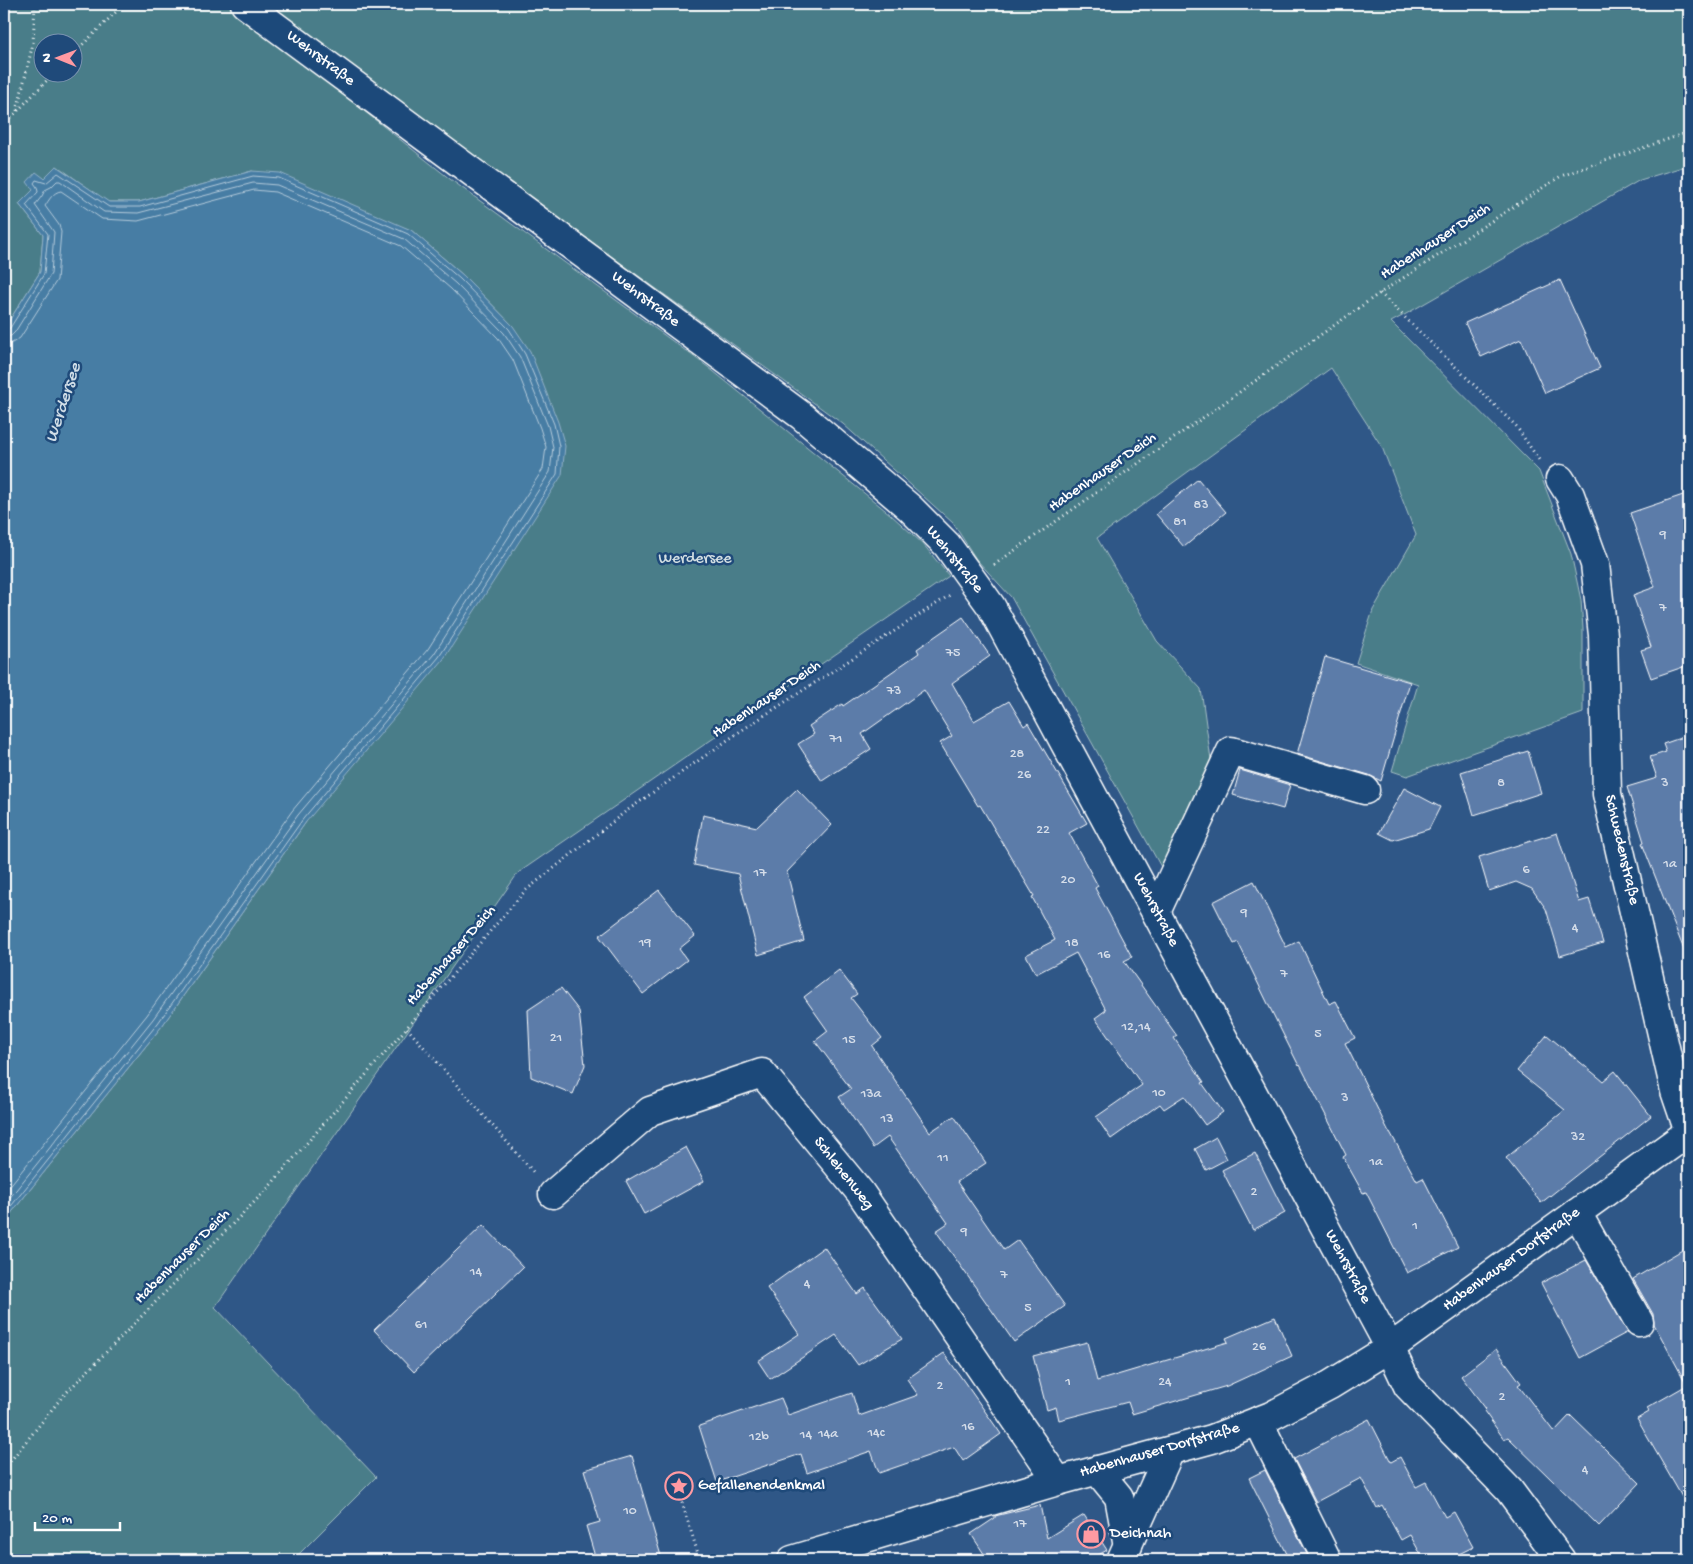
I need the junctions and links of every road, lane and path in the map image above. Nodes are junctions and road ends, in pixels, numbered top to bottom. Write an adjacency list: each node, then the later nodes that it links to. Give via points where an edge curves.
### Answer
1 (36, 4): 6 (path, via 33,43)
2 (124, 4): 4 (path)
3 (245, 4): 11 (street, Wehrstraße, via 802,416 910,508 947,545)
4 (82, 45)
5 (45, 82): 6 (path)
6 (17, 111): 7 (path)
7 (4, 125)
8 (1689, 132): 9 (path, Habenhauser Deich, via 1561,176)
9 (1380, 293): 10 (path, via 1516,426 1548,474); 11 (path, Habenhauser Deich)
10 (1560, 479): 15 (street, Schwedenstraße, via 1570,494 1595,564 1603,635 1607,794 1675,1091)
11 (973, 580): 13 (street, Wehrstraße, via 991,606); 14 (path, Habenhauser Deich, via 742,730 610,824 525,891)
12 (1365, 790): 13 (street, via 1231,752)
13 (1156, 912): 19 (street, Wehrstraße)
14 (407, 1028): 16 (path); 22 (path, Habenhauser Deich, via 268,1188 62,1398)
15 (1689, 1132): 17 (street, Habenhauser Dorfstraße)
16 (553, 1194): 24 (street, Schlehenweg, via 650,1111 762,1073 860,1192)
17 (1578, 1213): 18 (street); 19 (street, Habenhauser Dorfstraße)
18 (1639, 1322)
19 (1390, 1348): 20 (street, Habenhauser Dorfstraße, via 1330,1385); 30 (street, Wehrstraße, via 1408,1386 1509,1490)
20 (1258, 1421): 21 (street, Habenhauser Dorfstraße); 27 (street)
21 (1170, 1451): 23 (street, Habenhauser Dorfstraße); 26 (street)
22 (4, 1469)
23 (1097, 1470): 24 (street, Habenhauser Dorfstraße); 26 (street, via 1119,1497)
24 (1058, 1481): 29 (street, Habenhauser Dorfstraße)
25 (679, 1493): 28 (path)
26 (1125, 1553)
27 (1326, 1558)
28 (700, 1560)
29 (792, 1560)
30 (1561, 1560)

